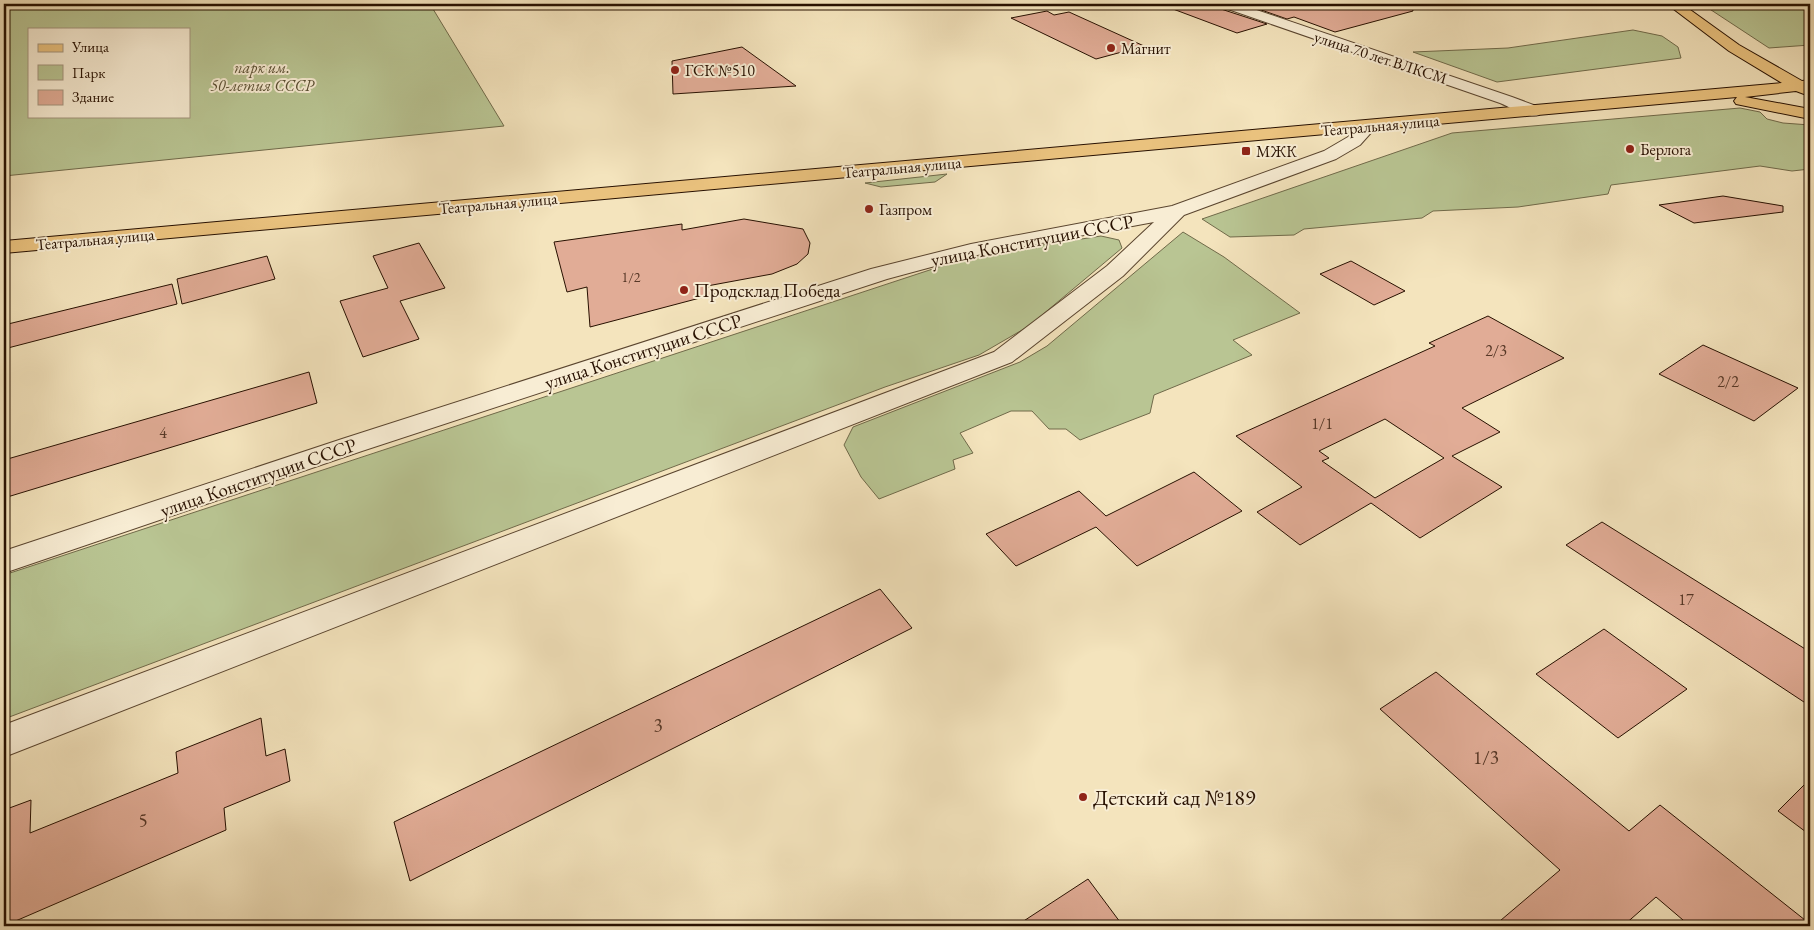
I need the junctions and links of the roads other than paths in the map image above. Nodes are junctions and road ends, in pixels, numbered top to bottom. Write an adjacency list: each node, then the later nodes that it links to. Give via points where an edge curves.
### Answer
1 (1228, 4): 5 (street, улица 70 лет ВЛКСМ, via 1464,84)
2 (1674, 4): 3 (main road, via 1734,48)
3 (1807, 88): 4 (main road, Театральная улица)
4 (1693, 97): 5 (main road, Театральная улица); 6 (main road, via 1744,101)
5 (1533, 111): 7 (main road, Театральная улица)
6 (1810, 114)
7 (1368, 126): 8 (street, улица Конституции СССР, via 1354,140 1330,155); 9 (main road, Театральная улица)
8 (1177, 211): 10 (street, улица Конституции СССР, via 971,250 879,274); 11 (street, via 1115,271 1003,357)
9 (4, 247)
10 (4, 562)
11 (4, 741)

